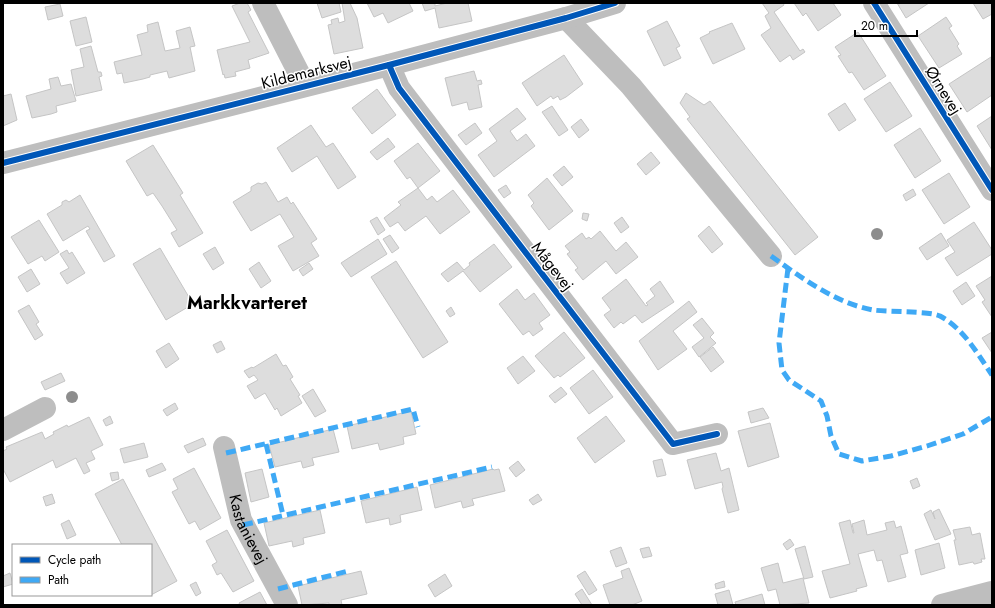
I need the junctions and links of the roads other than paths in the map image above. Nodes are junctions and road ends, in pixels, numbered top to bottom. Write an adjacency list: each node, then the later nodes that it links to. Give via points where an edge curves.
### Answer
1 (263, 3): 6 (street)
2 (615, 3): 4 (street, Kildemarksvej)
3 (874, 3): 8 (street, Ørnevej)
4 (566, 18): 5 (street, Kildemarksvej); 9 (street, via 631,86)
5 (389, 65): 6 (street, Kildemarksvej); 12 (street, Mågevej, via 399,88 673,444)
6 (305, 85): 7 (street, Kildemarksvej)
7 (3, 162)
8 (992, 190)
9 (771, 256)
10 (45, 408): 11 (street)
11 (3, 430)
12 (717, 434)
13 (224, 447): 15 (street, Kastanievej, via 241,520)
14 (992, 592): 16 (street)
15 (287, 605)
16 (942, 605)

